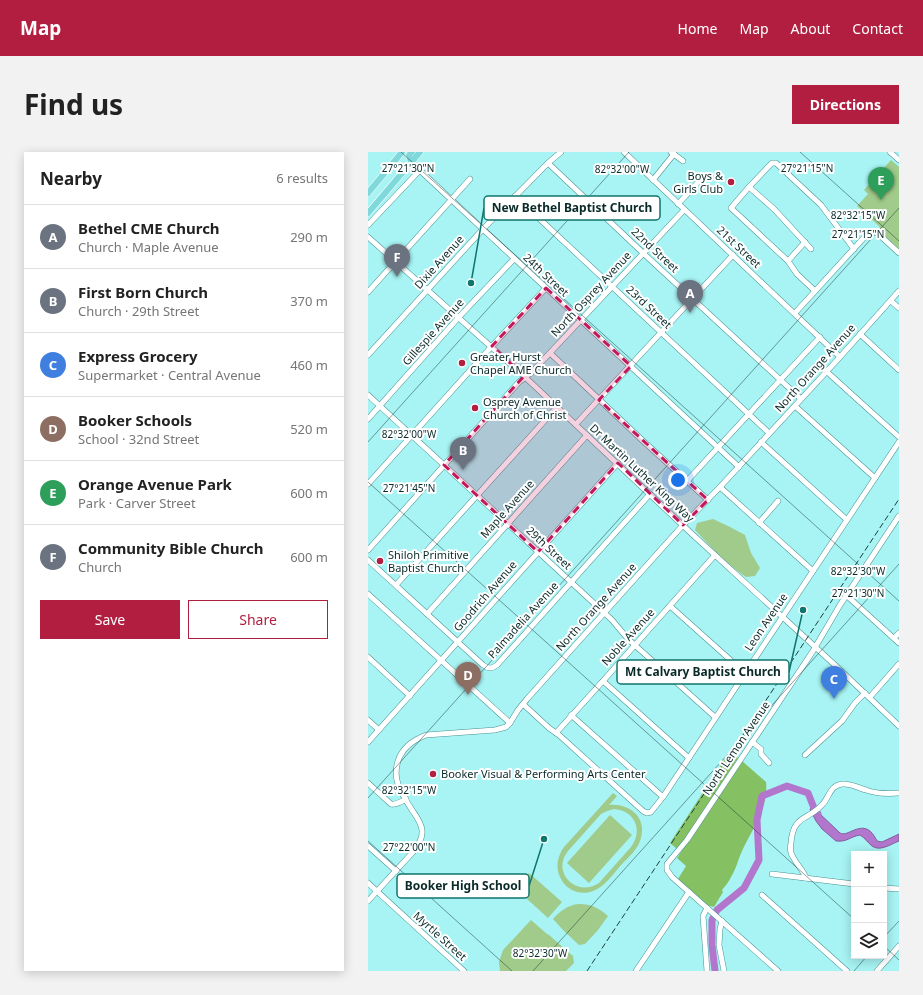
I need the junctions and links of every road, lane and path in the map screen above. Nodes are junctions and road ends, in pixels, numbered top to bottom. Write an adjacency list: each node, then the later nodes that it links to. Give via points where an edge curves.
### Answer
1 (402, 152): 17 (main road)
2 (412, 152): 10 (main road, via 409,156)
3 (420, 152): 10 (main road)
4 (561, 152): 11 (street, Dixie Avenue)
5 (624, 152): 15 (street, 21st Street)
6 (890, 152): 8 (street)
7 (673, 153): 9 (street); 15 (street)
8 (899, 160)
9 (682, 161)
10 (411, 162): 12 (street, 24th Street); 22 (main road)
11 (548, 163): 18 (street, Dixie Avenue); 29 (street, 22nd Street)
12 (420, 170): 19 (street, 24th Street); 23 (street)
13 (702, 178): 20 (street)
14 (470, 179): 19 (street)
15 (653, 180): 20 (street, 21st Street)
16 (749, 187): 26 (street); 28 (street, via 776,163 821,205); 33 (street, via 731,208)
17 (368, 193)
18 (515, 196): 24 (street, Dixie Avenue); 35 (street, 23rd Street)
19 (451, 200): 24 (street, 24th Street); 34 (street)
20 (678, 204): 21 (street, 21st Street)
21 (684, 210): 29 (street, North Osprey Avenue); 31 (street, 21st Street)
22 (368, 213)
23 (368, 225)
24 (483, 229): 32 (street, 24th Street); 37 (street, Dixie Avenue)
25 (368, 237): 34 (street, Dr Martin Luther King Way)
26 (805, 242): 27 (street); 33 (street)
27 (811, 249)
28 (854, 249): 30 (street, via 874,230); 38 (street)
29 (643, 253): 35 (street, North Osprey Avenue); 41 (street, 22nd Street)
30 (899, 253)
31 (733, 255): 41 (street); 44 (street, 21st Street)
32 (514, 259): 36 (street, 24th Street); 45 (street, Gillespie Avenue)
33 (788, 261): 38 (street, via 797,274)
34 (395, 262): 37 (street, Dr Martin Luther King Way); 40 (street)
35 (612, 286): 46 (street, North Osprey Avenue); 47 (street, 23rd Street)
36 (546, 288): 46 (street, 24th Street); 50 (street)
37 (427, 290): 45 (street, Dr Martin Luther King Way); 52 (street, Dixie Avenue)
38 (815, 291): 44 (street)
39 (899, 291): 42 (street, North Orange Avenue)
40 (368, 292)
41 (692, 299): 47 (street); 58 (street, 22nd Street)
42 (891, 300): 43 (street); 48 (street, North Orange Avenue)
43 (899, 308)
44 (794, 313): 49 (street, 21st Street)
45 (459, 317): 50 (street, Dr Martin Luther King Way); 62 (street, Gillespie Avenue)
46 (581, 319): 51 (street, North Osprey Avenue); 54 (street, 24th Street)
47 (661, 332): 54 (street); 65 (street, 23rd Street)
48 (860, 334): 53 (street, North Orange Avenue); 55 (street)
49 (820, 337): 53 (street, 21st Street); 58 (street)
50 (492, 346): 57 (street, Dr Martin Luther King Way); 69 (street)
51 (550, 353): 57 (street, North Osprey Avenue); 61 (street)
52 (368, 355)
53 (840, 357): 56 (street, North Orange Avenue)
54 (630, 366): 61 (street); 74 (street, 24th Street)
55 (899, 370)
56 (826, 371): 60 (street, North Orange Avenue); 71 (street)
57 (526, 377): 64 (street, Dr Martin Luther King Way); 76 (street, North Osprey Avenue)
58 (780, 380): 60 (street, 22nd Street); 65 (street)
59 (368, 395): 62 (street, 29th Street)
60 (801, 399): 63 (street, North Orange Avenue)
61 (599, 400): 67 (street); 79 (street)
62 (380, 406): 66 (street, Gillespie Avenue); 69 (street, 29th Street)
63 (795, 406): 68 (street, North Orange Avenue); 78 (street)
64 (557, 407): 67 (street, Dr Martin Luther King Way); 83 (street)
65 (749, 414): 68 (street, 23rd Street); 74 (street)
66 (368, 419)
67 (576, 424): 70 (street, Dr Martin Luther King Way)
68 (770, 433): 72 (street, North Orange Avenue)
69 (412, 435): 76 (street, 29th Street); 80 (street)
70 (587, 435): 75 (street, Dr Martin Luther King Way); 89 (street, Maple Avenue)
71 (899, 437)
72 (761, 442): 77 (street, North Orange Avenue); 87 (street)
73 (899, 442): 78 (street, Leon Avenue)
74 (718, 448): 77 (street, 24th Street); 79 (street)
75 (618, 463): 82 (street, Dr Martin Luther King Way); 92 (street, Goodrich Avenue)
76 (444, 465): 83 (street, 29th Street); 91 (street, North Osprey Avenue)
77 (739, 467): 81 (street, North Orange Avenue)
78 (875, 478): 87 (street, Leon Avenue)
79 (687, 481): 84 (street)
80 (368, 484)
81 (720, 487): 84 (street, North Orange Avenue); 88 (street)
82 (650, 494): 90 (street, Dr Martin Luther King Way); 96 (street, Palmadelia Avenue)
83 (477, 495): 89 (street, 29th Street); 97 (street)
84 (708, 500): 90 (street, North Orange Avenue)
85 (778, 501): 88 (street)
86 (899, 516): 99 (street, North Lemon Avenue)
87 (847, 520): 95 (street, Leon Avenue)
88 (759, 523): 95 (street)
89 (508, 524): 92 (street, 29th Street); 102 (street, Maple Avenue)
90 (683, 525): 93 (street, Dr Martin Luther King Way); 101 (street, North Orange Avenue)
91 (368, 550)
92 (538, 552): 96 (street, 29th Street); 106 (street, Goodrich Avenue)
93 (715, 555): 100 (street, Noble Avenue); 103 (street, Dr Martin Luther King Way)
94 (368, 560): 97 (street)
95 (813, 571): 103 (street, Leon Avenue)
96 (571, 582): 101 (street, 29th Street); 106 (street, Palmadelia Avenue, via 494,668 483,665)
97 (396, 586): 102 (street)
98 (368, 594): 111 (street)
99 (846, 595): 105 (street); 109 (street, North Lemon Avenue)
100 (670, 606): 108 (street, Noble Avenue); 113 (street)
101 (604, 613): 108 (street, 29th Street); 118 (street, North Orange Avenue)
102 (427, 614): 106 (street)
103 (783, 616): 109 (street, Dr Martin Luther King Way); 113 (street, Leon Avenue)
104 (899, 633): 105 (street)
105 (894, 638): 107 (street)
106 (458, 642): 111 (street, Goodrich Avenue)
107 (899, 643)
108 (635, 644): 114 (street, Noble Avenue); 120 (street, 29th Street)
109 (816, 647): 115 (street, Dr Martin Luther King Way); 127 (street, North Lemon Avenue)
110 (368, 657): 116 (street)
111 (441, 661): 116 (street, Goodrich Avenue); 122 (street)
112 (899, 664): 117 (street)
113 (745, 673): 120 (street, Leon Avenue)
114 (603, 681): 119 (street, Noble Avenue); 129 (street)
115 (865, 693): 117 (street, Dr Martin Luther King Way); 128 (street, via 842,721)
116 (410, 696): 124 (street, Goodrich Avenue)
117 (870, 697): 123 (street, Dr Martin Luther King Way)
118 (523, 704): 122 (street, North Orange Avenue); 125 (street)
119 (571, 715): 125 (street, Noble Avenue); 133 (street)
120 (715, 718): 129 (street, Leon Avenue)
121 (368, 720): 124 (street)
122 (510, 724): 134 (street, via 495,730 426,735 409,744 398,760 396,769 396,780)
123 (899, 726)
124 (379, 730): 126 (street, Goodrich Avenue)
125 (556, 732): 133 (street, Leon Avenue, via 643,811 650,813)
126 (368, 742)
127 (752, 742): 130 (street, via 761,749 761,754); 144 (street, North Lemon Avenue, via 687,840 668,862 668,872)
128 (804, 755)
129 (689, 758): 133 (street, Leon Avenue)
130 (769, 763)
131 (368, 783): 134 (street, via 390,804 397,804)
132 (899, 793): 138 (street, via 878,793 844,784 831,790 824,803 798,822 792,832 791,853)
133 (663, 797)
134 (406, 799): 136 (street, via 419,820 422,834 416,848)
135 (368, 846): 136 (street)
136 (396, 871): 143 (street)
137 (772, 874): 138 (street)
138 (806, 878): 140 (street)
139 (368, 883): 143 (street, Myrtle Street)
140 (851, 884)
141 (887, 888): 142 (street)
142 (899, 890)
143 (377, 891): 146 (street); 150 (street, Myrtle Street)
144 (689, 892): 147 (street); 151 (street)
145 (762, 895): 155 (street)
146 (368, 901)
147 (706, 908): 148 (street); 152 (street, via 703,916)
148 (722, 921): 153 (street, via 720,945); 154 (street)
149 (899, 946): 156 (street)
150 (464, 971)
151 (636, 971)
152 (707, 971)
153 (724, 971)
154 (778, 971)
155 (847, 971)
156 (877, 971)

